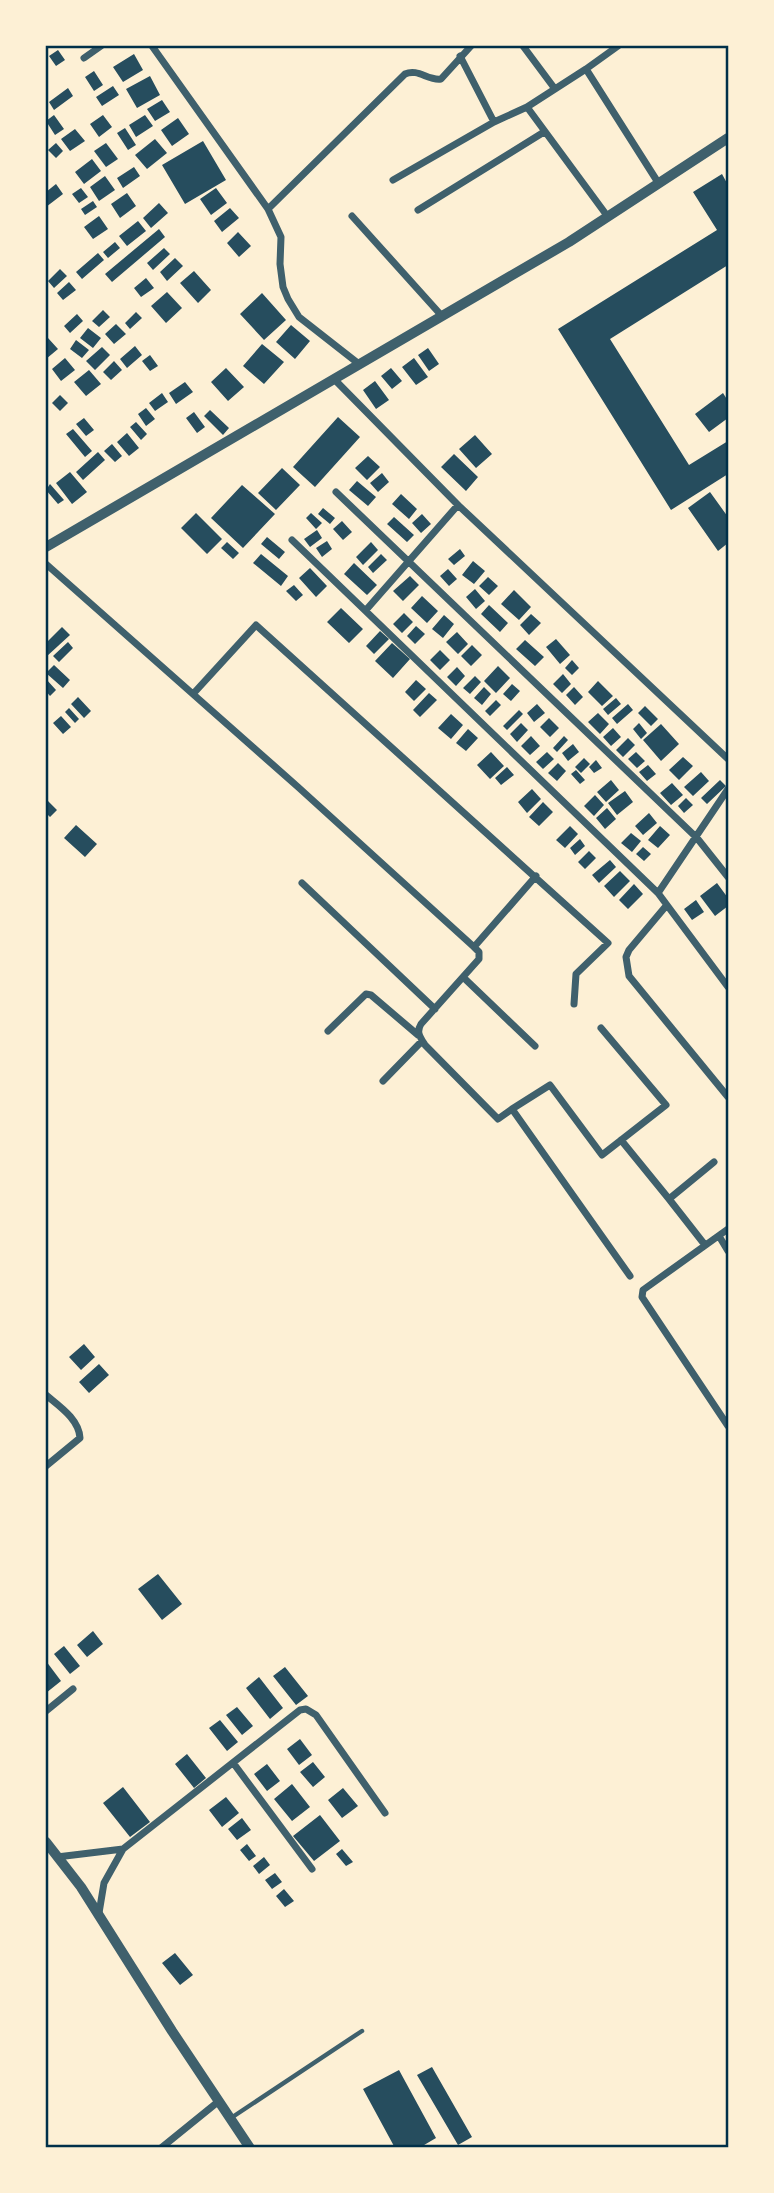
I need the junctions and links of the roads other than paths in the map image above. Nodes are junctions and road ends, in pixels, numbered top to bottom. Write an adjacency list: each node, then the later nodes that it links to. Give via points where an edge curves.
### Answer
1 (101, 46): 7 (street)
2 (152, 46): 16 (street)
3 (471, 46): 6 (street)
4 (523, 46): 9 (street)
5 (612, 47): 8 (street)
6 (460, 56): 11 (street); 16 (street, via 438,80 414,72 405,74)
7 (84, 58)
8 (586, 69): 9 (street); 15 (street)
9 (555, 89): 10 (street)
10 (527, 107): 11 (street); 12 (street)
11 (494, 122): 14 (street)
12 (544, 132): 17 (street); 19 (street)
13 (729, 138): 15 (street)
14 (393, 180)
15 (659, 184): 19 (street)
16 (268, 209): 21 (street, via 281,237 280,264 288,299 299,317)
17 (418, 210)
18 (352, 216): 20 (street)
19 (608, 216): 20 (street)
20 (441, 315): 21 (street)
21 (359, 364): 22 (street)
22 (334, 379): 24 (street); 26 (street)
23 (336, 492): 27 (street)
24 (458, 505): 27 (street); 31 (street)
25 (292, 540): 29 (street)
26 (46, 547)
27 (410, 561): 29 (street); 33 (street)
28 (46, 564): 30 (street)
29 (366, 611): 37 (street)
30 (194, 694): 34 (street, via 256,625); 39 (street)
31 (729, 759)
32 (729, 789): 33 (street)
33 (697, 838): 35 (street); 37 (street)
34 (536, 876): 39 (street); 42 (street, via 608,943 576,974)
35 (729, 877)
36 (302, 883): 43 (street)
37 (659, 893): 38 (street)
38 (666, 906): 41 (street); 49 (street, via 629,950 629,976)
39 (474, 947): 40 (street, via 479,959)
40 (464, 978): 43 (street); 47 (street)
41 (729, 987)
42 (574, 1004)
43 (435, 1009): 46 (street, via 418,1028)
44 (601, 1028): 51 (street, via 666,1105)
45 (328, 1031): 46 (street, via 366,993)
46 (421, 1038): 48 (street); 50 (street, via 498,1119)
47 (535, 1045)
48 (383, 1081)
49 (729, 1097)
50 (512, 1109): 51 (street, via 550,1085 602,1155); 58 (street)
51 (621, 1140): 53 (street)
52 (714, 1162): 53 (street)
53 (669, 1199): 56 (street)
54 (729, 1229): 55 (street)
55 (719, 1236): 56 (street); 57 (street)
56 (705, 1245): 60 (street, via 643,1290 642,1297)
57 (729, 1251)
58 (630, 1276)
59 (46, 1395): 61 (street, via 80,1431 80,1438)
60 (729, 1426)
61 (46, 1466)
62 (73, 1689): 63 (street)
63 (46, 1711)
64 (234, 1764): 65 (street, via 306,1709 316,1715); 67 (street); 69 (street)
65 (384, 1813)
66 (46, 1842): 68 (street)
67 (123, 1849): 68 (street); 70 (street, via 104,1883)
68 (57, 1857): 70 (street)
69 (312, 1869)
70 (100, 1917): 72 (street)
71 (362, 2031): 73 (lane)
72 (219, 2101): 73 (street); 74 (street)
73 (230, 2119): 75 (street)
74 (161, 2147)
75 (250, 2147)

